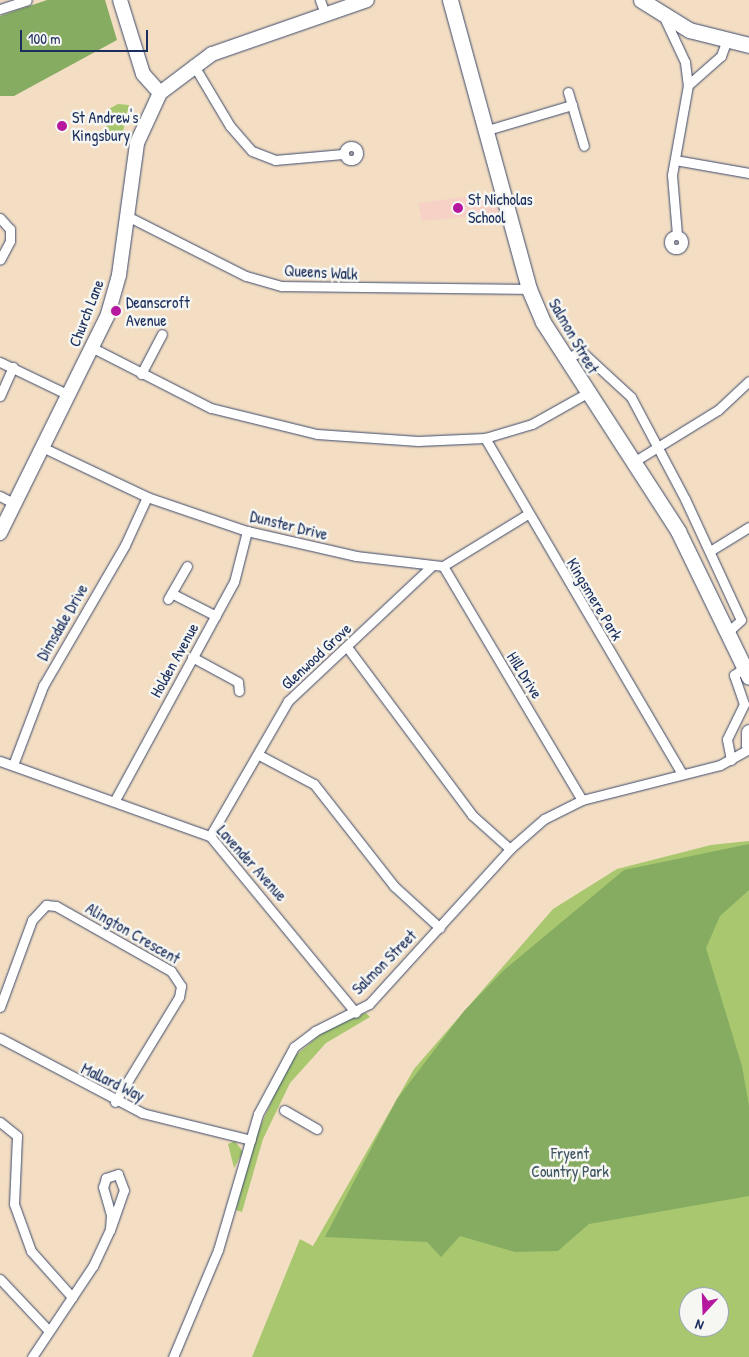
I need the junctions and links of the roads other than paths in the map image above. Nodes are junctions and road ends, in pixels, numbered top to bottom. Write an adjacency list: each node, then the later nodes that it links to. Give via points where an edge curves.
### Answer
1 (27, 0): 7 (street)
2 (120, 0): 15 (main road, via 143,74)
3 (320, 0): 8 (street)
4 (367, 0): 8 (main road)
5 (450, 0): 17 (main road, Salmon Street)
6 (641, 0): 9 (main road)
7 (0, 8)
8 (325, 14): 12 (main road, via 241,42)
9 (663, 15): 10 (main road, via 689,30); 13 (street, via 685,62)
10 (726, 42): 11 (main road); 13 (street, via 721,56)
11 (749, 45)
12 (193, 64): 15 (main road); 19 (street, via 230,126 252,151 275,160)
13 (688, 86): 20 (street)
14 (568, 92): 16 (street)
15 (160, 93): 22 (main road, Church Lane, via 137,143)
16 (572, 105): 17 (street); 18 (street)
17 (484, 130): 26 (main road, Salmon Street)
18 (584, 146)
19 (343, 154)
20 (675, 160): 21 (street); 24 (street)
21 (749, 173)
22 (127, 216): 26 (street, Queens Walk, via 246,276 282,286); 28 (main road, Church Lane, via 118,275)
23 (0, 218): 25 (street, via 10,235)
24 (677, 234)
25 (0, 260)
26 (529, 289): 29 (main road, Salmon Street)
27 (162, 334): 32 (street)
28 (93, 348): 32 (street); 35 (main road, Church Lane)
29 (566, 359): 34 (main road, Salmon Street); 38 (street, via 581,351 631,396)
30 (0, 362): 31 (street)
31 (13, 367): 35 (street); 36 (street)
32 (141, 374): 37 (street, via 210,408 317,434 418,441)
33 (749, 381): 38 (street, via 718,410)
34 (587, 393): 37 (street, via 532,424); 40 (main road, Salmon Street)
35 (69, 395): 39 (main road, Church Lane)
36 (0, 396)
37 (486, 438): 44 (street, Kingsmere Park)
38 (657, 447): 40 (street); 48 (street)
39 (44, 448): 42 (street, Dunster Drive); 43 (main road, Church Lane)
40 (635, 461): 53 (main road, Salmon Street)
41 (0, 496): 43 (street)
42 (147, 497): 46 (street, Dunster Drive); 63 (street, Dimsdale Drive, via 125,545 46,679)
43 (15, 504): 47 (main road, Church Lane)
44 (528, 514): 51 (street); 64 (street, Kingsmere Park)
45 (749, 527): 48 (street)
46 (247, 531): 50 (street, Dunster Drive, via 356,556); 52 (street, Holden Avenue, via 234,582)
47 (0, 533)
48 (710, 551): 53 (street, via 741,620)
49 (187, 566): 52 (street, via 170,596)
50 (432, 566): 51 (street, Dunster Drive); 54 (street, Glenwood Grove)
51 (442, 566): 66 (street, Hill Drive)
52 (216, 616): 55 (street, Holden Avenue)
53 (730, 630): 56 (main road, Salmon Street)
54 (347, 647): 60 (street, Glenwood Grove, via 288,701); 68 (street, via 472,815)
55 (192, 656): 57 (street, via 238,682); 65 (street, Holden Avenue)
56 (747, 672): 61 (street, via 734,675 744,704 727,739)
57 (239, 691)
58 (749, 732): 59 (main road)
59 (749, 747): 61 (street, Salmon Street)
60 (259, 755): 67 (street, Glenwood Grove); 69 (street, via 314,784 394,886)
61 (731, 760): 64 (street, Salmon Street)
62 (0, 761): 63 (street, Lavender Avenue)
63 (12, 765): 65 (street, Lavender Avenue)
64 (682, 774): 66 (street, Salmon Street)
65 (115, 800): 67 (street, Lavender Avenue)
66 (582, 800): 68 (street, Salmon Street, via 544,819)
67 (210, 836): 71 (street, Lavender Avenue)
68 (510, 849): 69 (street, Salmon Street)
69 (440, 928): 71 (street, Salmon Street, via 399,976)
70 (0, 1008): 73 (street, Alington Crescent, via 32,920 46,905 56,906 171,971 182,986 179,996)
71 (356, 1013): 77 (street, Salmon Street, via 315,1031 294,1047 274,1078)
72 (0, 1038): 73 (street, Mallard Way)
73 (115, 1102): 77 (street, Mallard Way)
74 (284, 1110): 76 (street)
75 (0, 1122): 80 (street, via 17,1136 14,1204 31,1251)
76 (317, 1130)
77 (250, 1140): 83 (street, Salmon Street, via 218,1250)
78 (110, 1230): 78 (street, via 124,1190 118,1174 106,1178 103,1187 111,1215); 80 (street)
79 (0, 1279): 81 (street)
80 (72, 1296): 81 (street)
81 (48, 1330): 82 (street)
82 (32, 1357)
83 (173, 1357)

